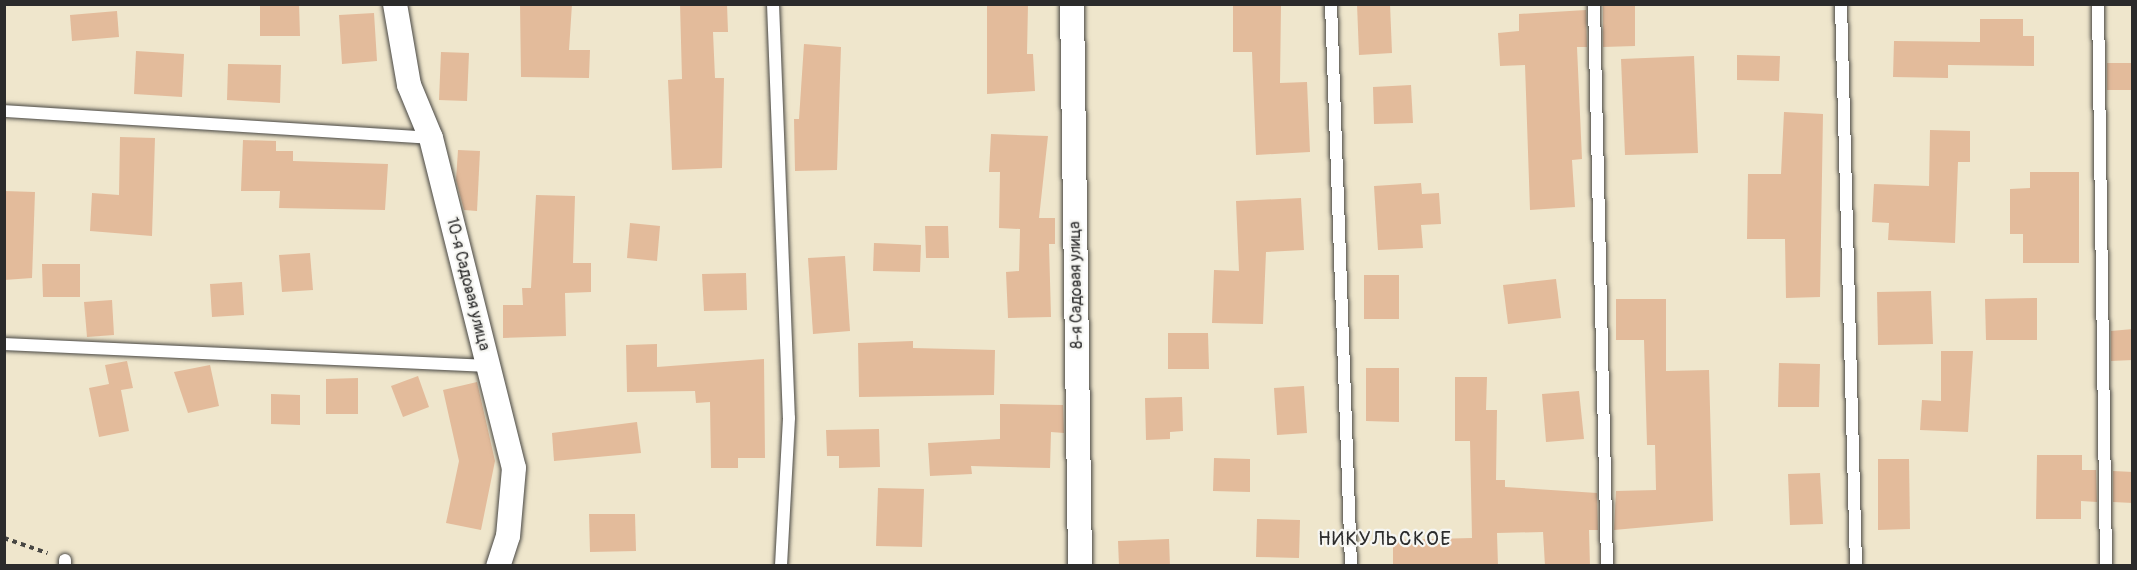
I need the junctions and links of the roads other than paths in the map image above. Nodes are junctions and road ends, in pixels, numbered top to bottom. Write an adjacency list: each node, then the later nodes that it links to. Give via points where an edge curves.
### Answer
1 (395, 4): 9 (street, 10-я Садовая улица, via 409,85)
2 (773, 4): 13 (lane, via 789,418)
3 (1072, 4): 14 (street, 8-я Садовая улица)
4 (1331, 4): 15 (lane)
5 (1594, 4): 16 (lane)
6 (1841, 4): 17 (lane)
7 (2098, 4): 18 (lane)
8 (4, 111): 9 (lane)
9 (431, 138): 11 (street, 10-я Садовая улица)
10 (4, 344): 11 (lane)
11 (489, 366): 12 (street, 10-я Садовая улица, via 514,468 507,536)
12 (498, 566)
13 (781, 566)
14 (1080, 566)
15 (1351, 566)
16 (1607, 566)
17 (1856, 566)
18 (2106, 566)

